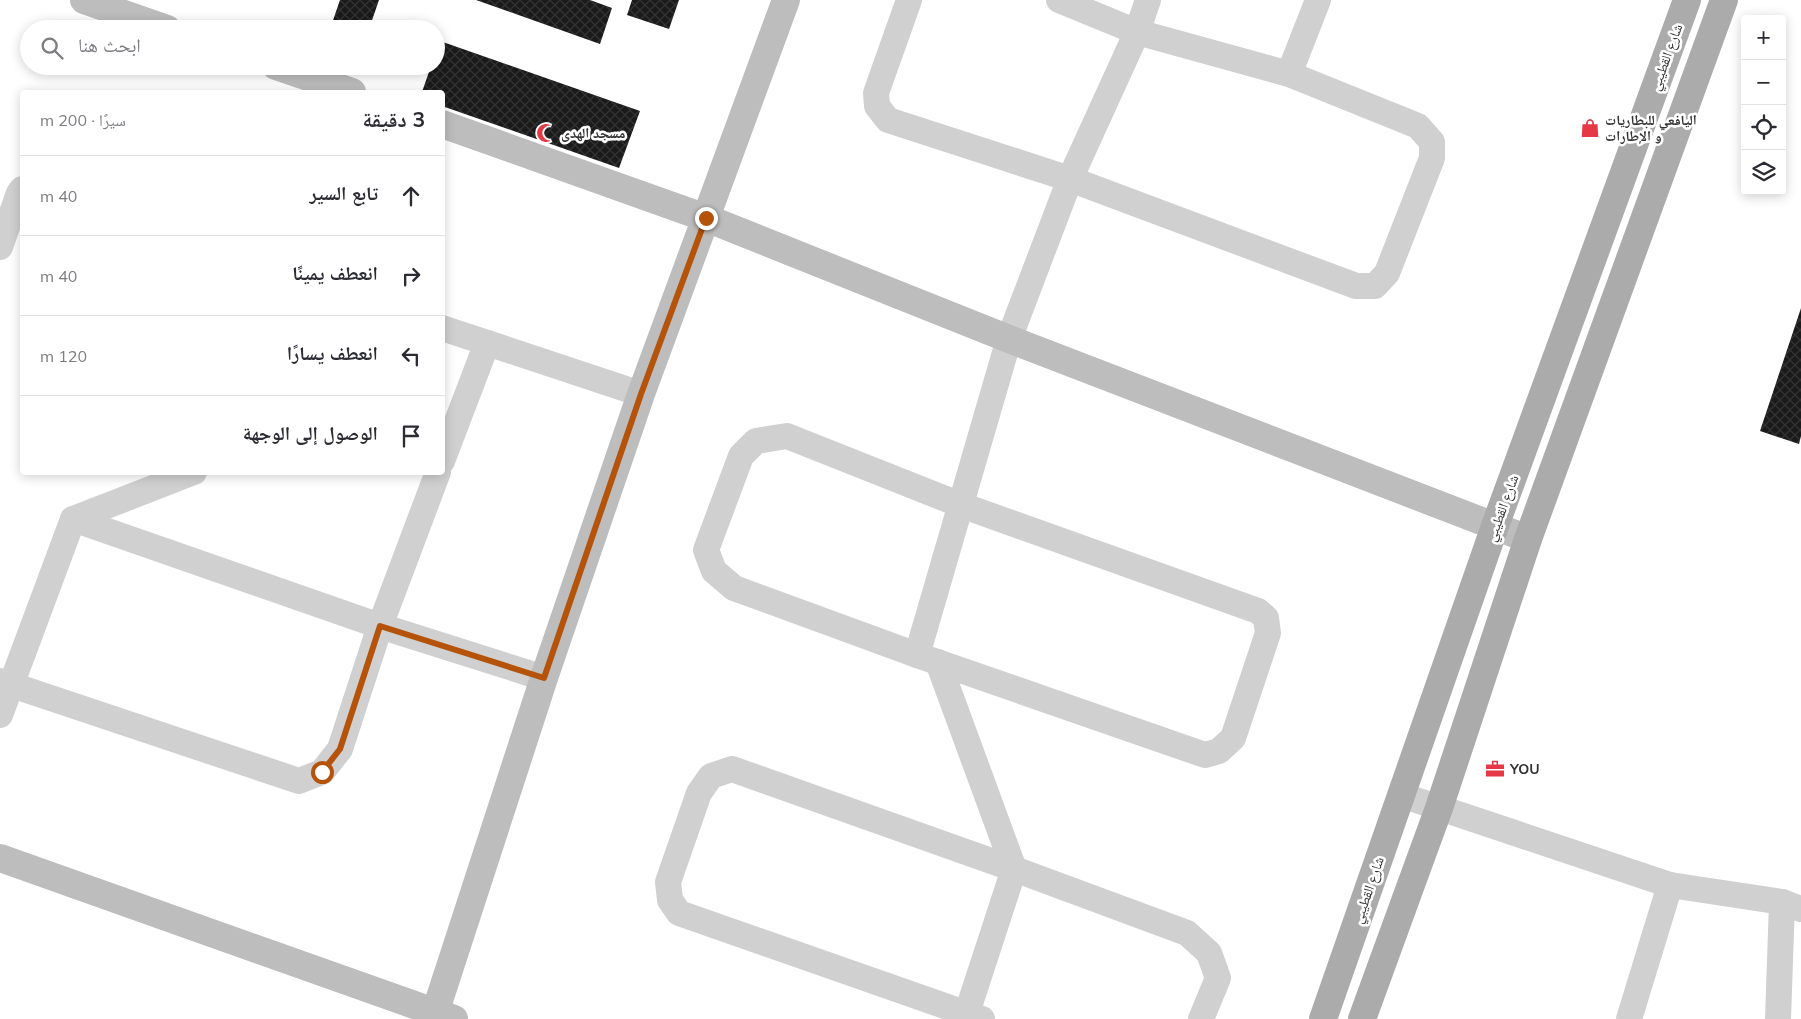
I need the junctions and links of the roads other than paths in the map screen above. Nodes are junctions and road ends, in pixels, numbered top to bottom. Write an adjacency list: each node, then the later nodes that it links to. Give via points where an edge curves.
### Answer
1 (84, 0): 9 (street)
2 (786, 0): 17 (street)
3 (909, 0): 15 (street, via 876,93 877,106 888,120)
4 (1059, 0): 10 (street)
5 (1148, 0): 10 (street)
6 (1318, 0): 11 (street)
7 (1688, 0): 19 (main road, شارع القطيبي)
8 (1715, 3): 20 (main road)
9 (141, 20)
10 (1137, 32): 11 (street); 15 (street)
11 (1289, 74): 15 (street, via 1418,126 1432,142 1432,158 1387,274 1375,286 1356,286)
12 (302, 75): 13 (street)
13 (346, 90)
14 (445, 125): 17 (street)
15 (1070, 179): 22 (street)
16 (20, 191): 18 (street)
17 (706, 218): 22 (street); 24 (street)
18 (0, 246)
19 (1586, 278): 20 (main road); 30 (main road, شارع القطيبي)
20 (1618, 290): 31 (main road)
21 (445, 329): 23 (street)
22 (1009, 339): 28 (street); 30 (street)
23 (487, 343): 24 (street); 25 (street)
24 (641, 394): 34 (street)
25 (445, 453)
26 (186, 475): 29 (street)
27 (437, 475): 32 (street)
28 (962, 505): 33 (street); 33 (street, via 787,436 756,441 741,456 706,550 714,571 734,588); 33 (street, via 1258,611 1266,618 1268,633 1233,738 1219,751 1205,755)
29 (73, 519): 32 (street); 35 (street)
30 (1495, 526): 31 (street); 37 (main road, شارع القطيبي)
31 (1528, 539): 38 (main road)
32 (380, 626): 34 (street); 35 (street, via 340,749 322,772 299,781)
33 (928, 658): 40 (street)
34 (544, 678): 43 (street)
35 (5, 683): 36 (street)
36 (0, 715)
37 (1401, 795): 38 (street); 46 (main road, شارع القطيبي)
38 (1438, 808): 41 (street); 47 (main road)
39 (0, 858): 43 (street)
40 (1014, 869): 44 (street); 44 (street, via 732,769 711,776 699,793 668,882 670,900 679,913); 45 (street, via 1187,933 1209,954 1218,978)
41 (1670, 885): 42 (street); 48 (street)
42 (1791, 906): 49 (street)
43 (441, 1017)
44 (971, 1017)
45 (1201, 1019)
46 (1323, 1019)
47 (1362, 1019)
48 (1629, 1019)
49 (1778, 1019)

